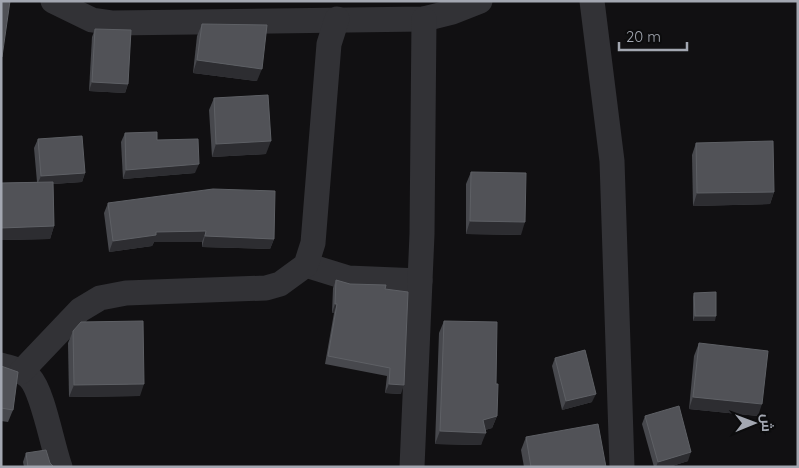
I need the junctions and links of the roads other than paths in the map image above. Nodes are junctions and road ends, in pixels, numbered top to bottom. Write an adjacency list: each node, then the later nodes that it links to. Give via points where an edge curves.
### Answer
1 (53, 1): 4 (street, via 92,20 113,23)
2 (480, 1): 5 (street)
3 (592, 1): 11 (street, via 612,161)
4 (337, 19): 5 (street); 6 (street, via 329,44 318,195 313,243)
5 (424, 19): 7 (street)
6 (306, 265): 7 (street, via 348,278); 8 (street, via 280,284 266,288 126,293 100,298 80,310)
7 (420, 280): 10 (street)
8 (11, 368): 9 (street, via 30,378)
9 (60, 467)
10 (412, 467)
11 (622, 467)

